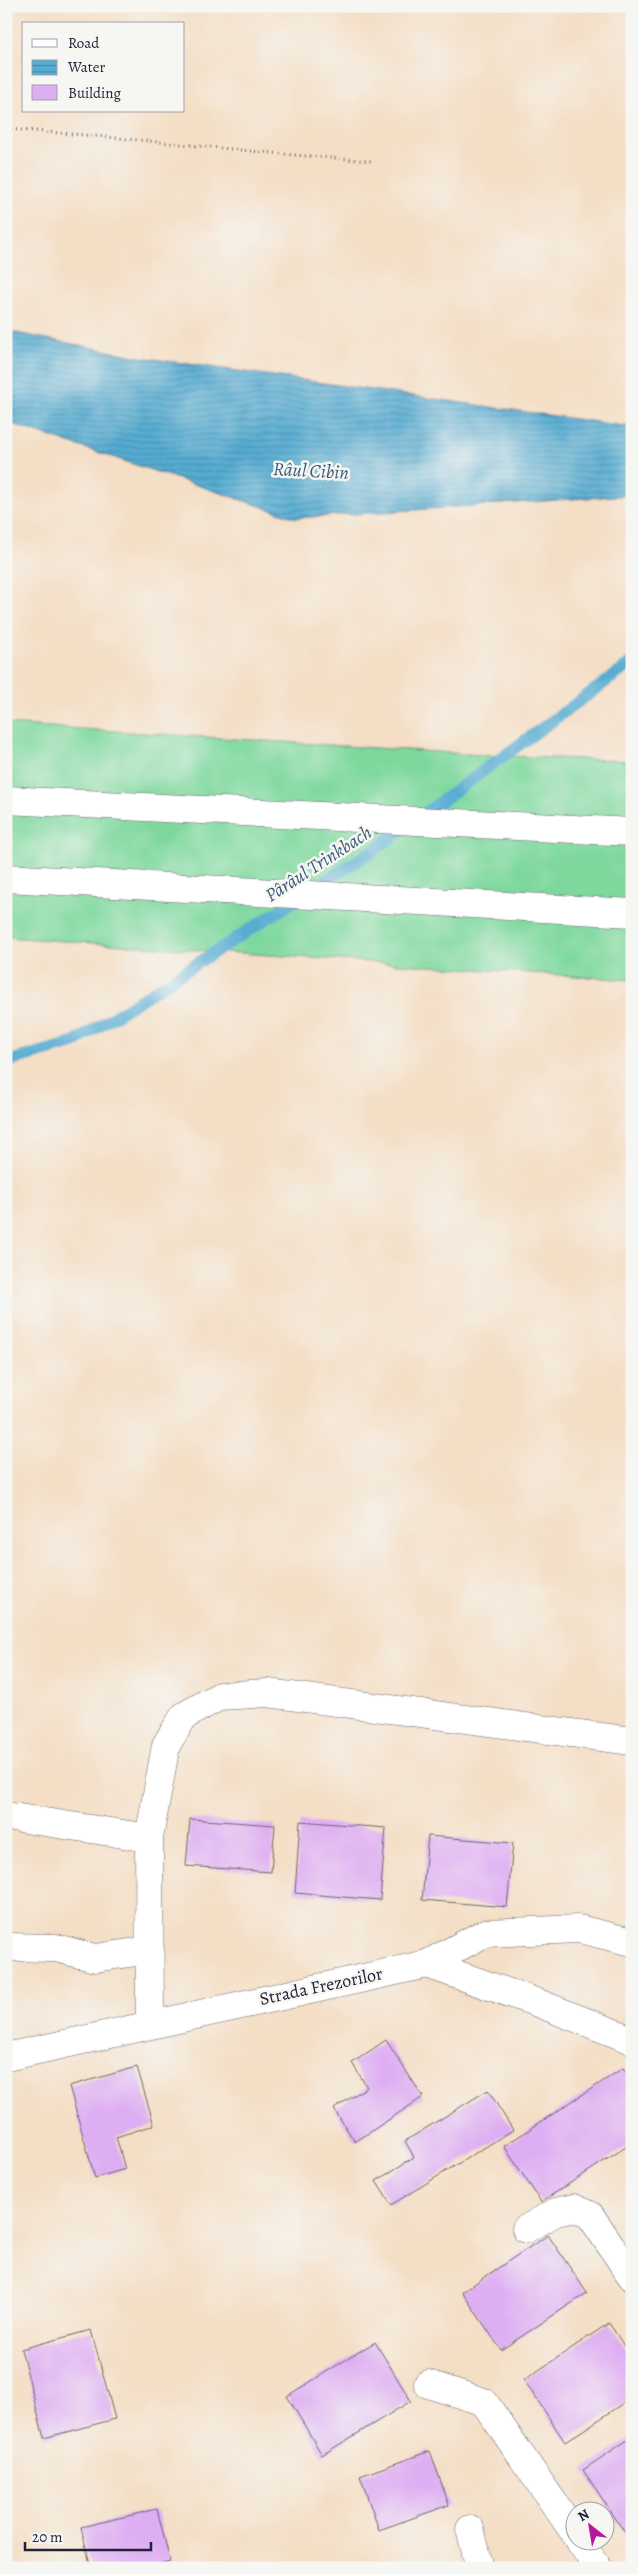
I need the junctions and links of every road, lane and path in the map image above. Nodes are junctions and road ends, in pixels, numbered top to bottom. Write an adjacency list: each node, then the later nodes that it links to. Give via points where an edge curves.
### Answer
1 (6, 129): 2 (path)
2 (373, 161)
3 (6, 800): 4 (main road)
4 (632, 832)
5 (6, 878): 6 (main road)
6 (632, 913)
7 (632, 1741): 9 (main road, via 268,1694 220,1696 184,1716 166,1745)
8 (6, 1816): 9 (main road)
9 (149, 1838): 12 (main road)
10 (632, 1942): 13 (main road, Strada Frezorilor, via 579,1929 485,1933)
11 (6, 1947): 12 (main road, via 56,1948 95,1958)
12 (150, 1950): 14 (main road)
13 (427, 1964): 14 (main road, Strada Frezorilor); 15 (main road)
14 (150, 2024): 16 (main road, Strada Frezorilor)
15 (632, 2040)
16 (6, 2057)
17 (526, 2229): 18 (main road, via 556,2212 574,2208 590,2215)
18 (632, 2277)
19 (428, 2384): 20 (main road, via 484,2402)
20 (566, 2521)
21 (470, 2529): 23 (main road)
22 (587, 2552): 24 (main road)
23 (480, 2568)
24 (598, 2568)

